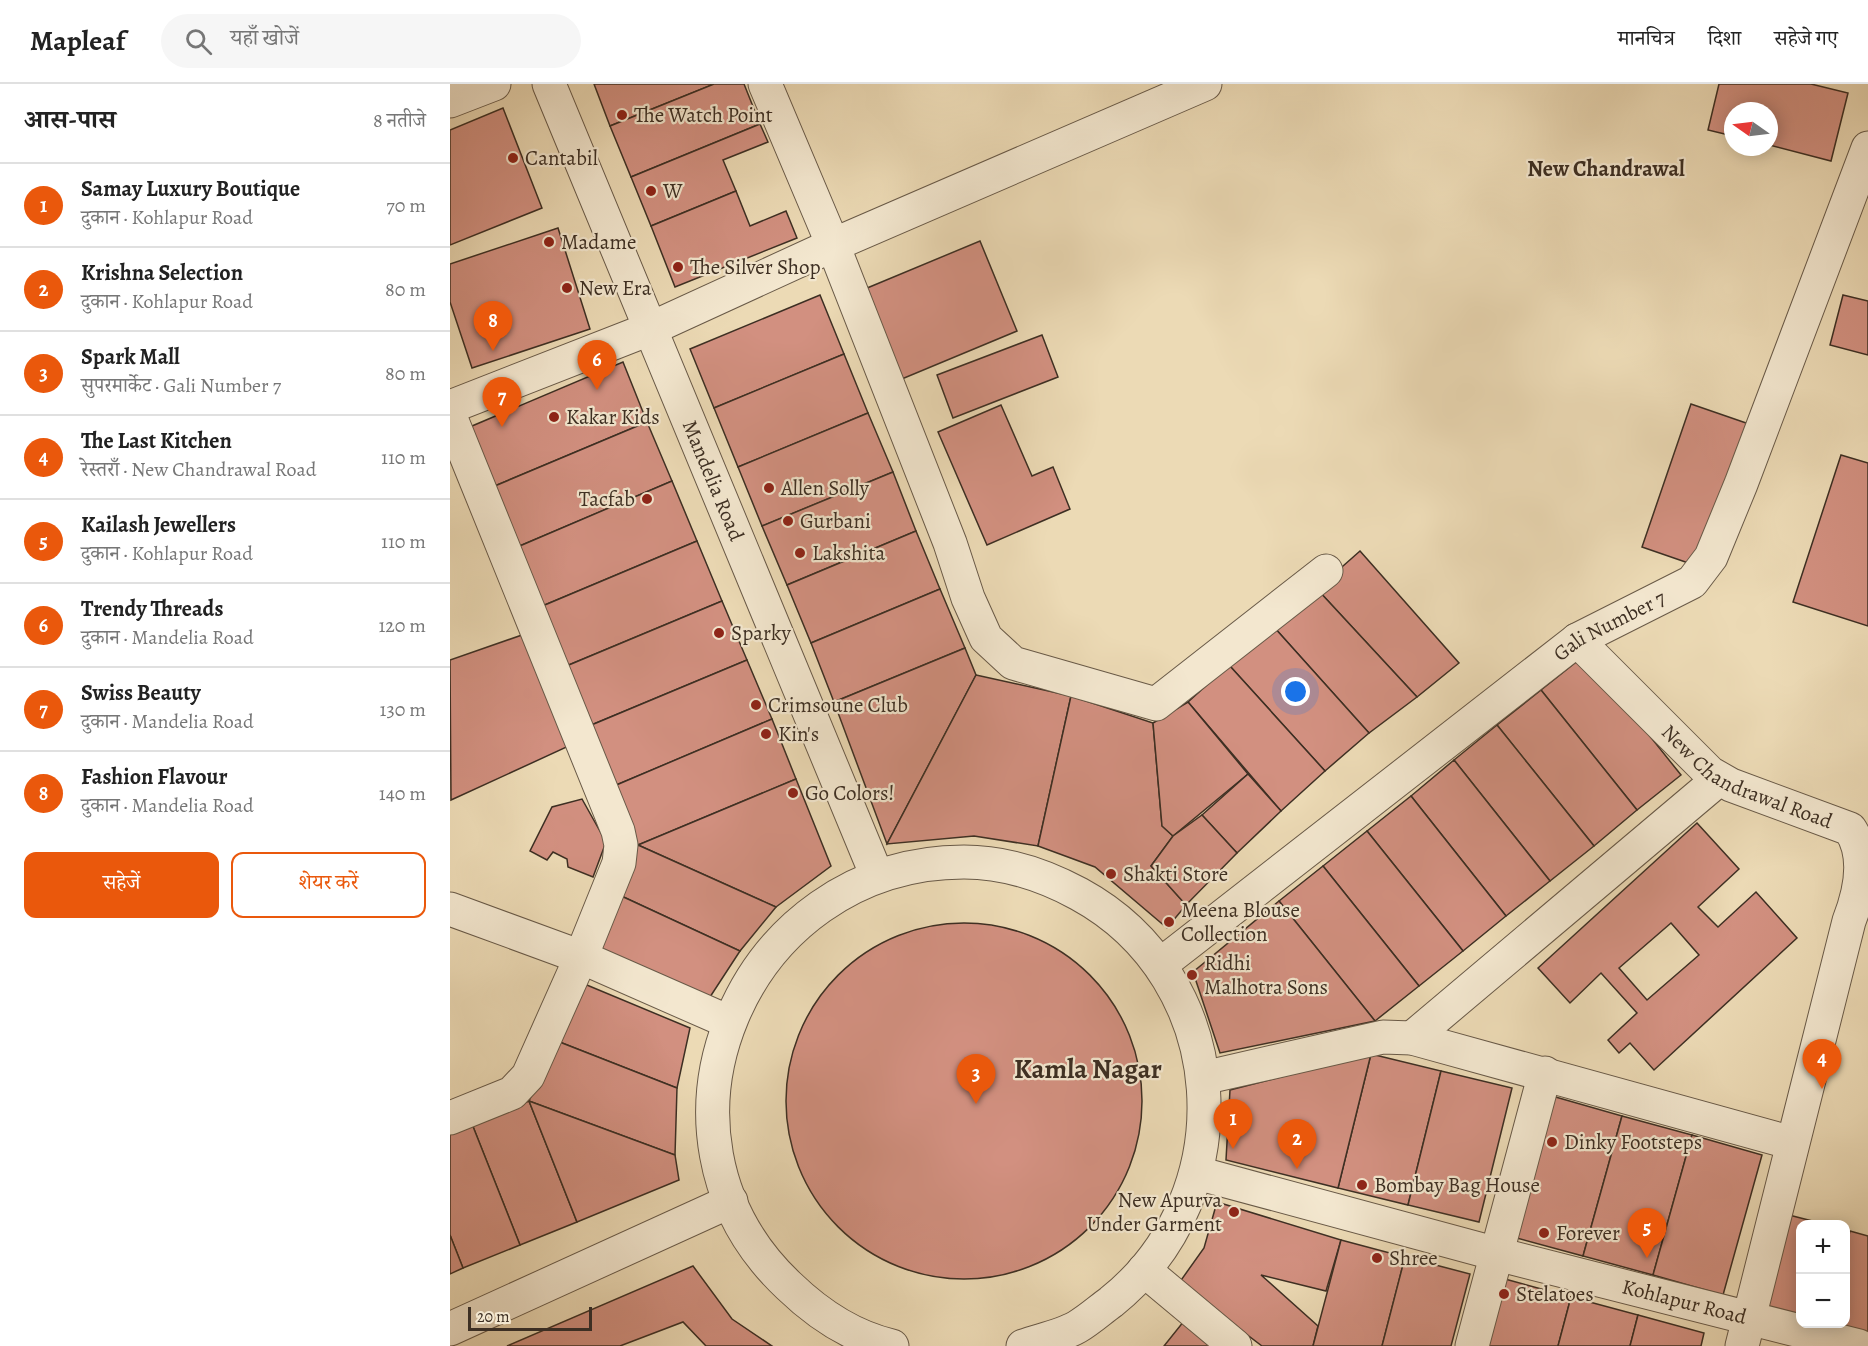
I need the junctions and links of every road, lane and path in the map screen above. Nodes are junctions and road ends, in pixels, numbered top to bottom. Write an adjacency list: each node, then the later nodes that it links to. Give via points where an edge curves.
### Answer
1 (494, 84): 5 (street)
2 (549, 84): 8 (street, Mandelia Road)
3 (765, 84): 7 (street)
4 (1205, 84): 7 (street)
5 (450, 101)
6 (1868, 148): 12 (street, Gali Number 7, via 1711,557 1692,582)
7 (833, 245): 8 (street); 11 (street, via 968,598 986,638 1013,663 1156,704)
8 (652, 328): 9 (street); 14 (street, Mandelia Road)
9 (450, 406)
10 (450, 416): 17 (street, via 618,831 619,863)
11 (1326, 571)
12 (1577, 640): 13 (street, New Chandrawal Road); 18 (street, Gali Number 7)
13 (1719, 779): 16 (street, New Chandrawal Road, via 1850,829 1864,851); 20 (street)
14 (877, 876): 18 (street, via 921,865 966,862 1012,867 1055,880 1095,903 1131,931); 19 (street, via 838,894 795,926 747,983)
15 (450, 909): 17 (street)
16 (1858, 923): 24 (street, New Chandrawal Road)
17 (581, 957): 19 (street); 23 (street, via 521,1085 512,1093)
18 (1160, 965): 22 (street, via 1195,1038)
19 (729, 1022): 26 (street, via 713,1094 719,1166)
20 (1412, 1038): 21 (street); 22 (street, via 1383,1037)
21 (1545, 1073): 24 (street); 27 (street)
22 (1203, 1078): 25 (street, via 1203,1142)
23 (450, 1118)
24 (1792, 1143): 30 (street, New Chandrawal Road)
25 (1197, 1173): 27 (street, Kohlapur Road); 28 (street, via 1180,1215)
26 (731, 1201): 29 (street); 33 (street, via 750,1240 776,1274 808,1304 844,1327)
27 (1497, 1254): 30 (street, Kohlapur Road); 35 (street)
28 (1144, 1270): 31 (street); 34 (street)
29 (450, 1329)
30 (1746, 1332): 36 (street, Kohlapur Road)
31 (1079, 1337): 32 (street)
32 (1036, 1344)
33 (892, 1346)
34 (1235, 1346)
35 (1472, 1346)
36 (1859, 1346)

